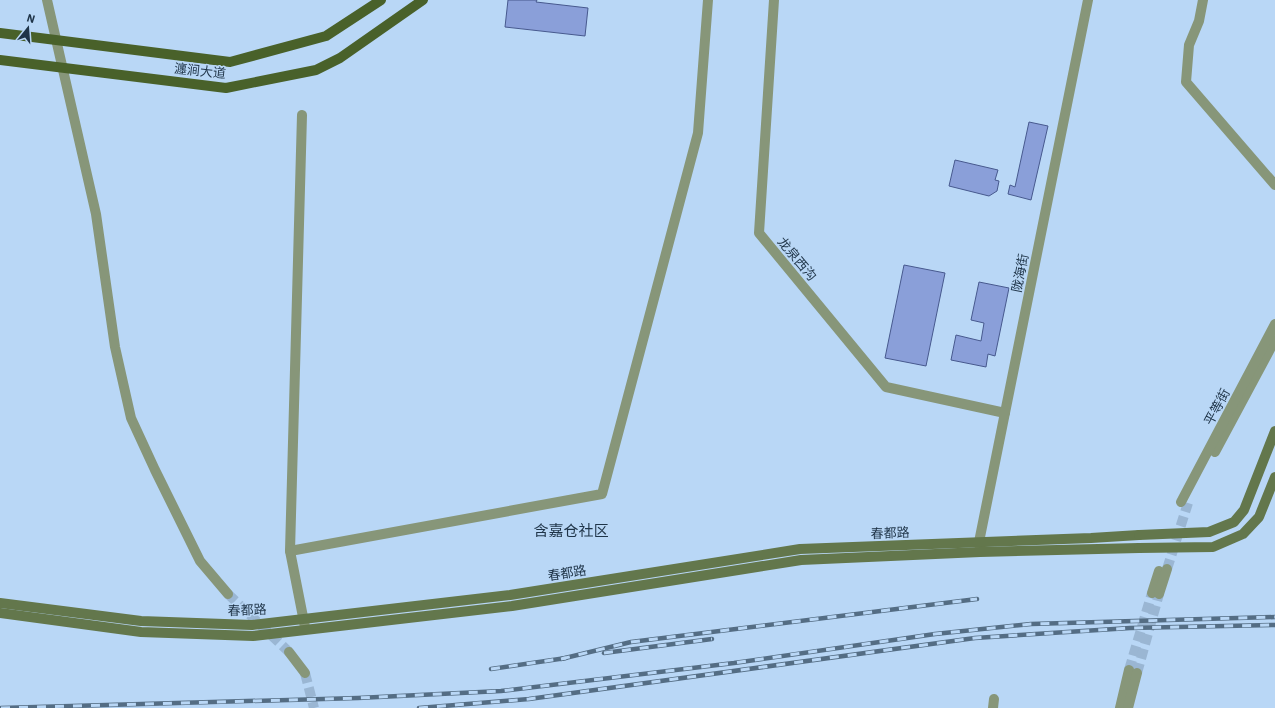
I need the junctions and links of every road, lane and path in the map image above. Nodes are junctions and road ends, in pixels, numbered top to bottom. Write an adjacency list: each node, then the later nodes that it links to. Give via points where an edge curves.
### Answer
1 (47, 0): 9 (street)
2 (381, 0): 9 (main road, 瀍涧大道, via 326,36 230,62)
3 (423, 0): 11 (main road, 瀍涧大道, via 340,58 316,70 226,88)
4 (708, 0): 20 (street, via 698,133 602,494)
5 (774, 0): 16 (street, 龙泉西沟, via 759,233 886,387)
6 (1088, 0): 16 (street, 陇海街)
7 (1203, 0): 13 (street, via 1199,21 1189,45 1186,82)
8 (0, 33): 9 (main road, 瀍涧大道)
9 (56, 39): 11 (street)
10 (0, 60): 11 (main road, 瀍涧大道)
11 (62, 68): 22 (street, via 96,214 115,347 131,418 200,562)
12 (302, 115): 20 (street)
13 (1275, 185)
14 (1275, 324): 15 (street, 平等街, via 1185,502)
15 (1275, 340)
16 (1005, 412): 19 (street, 陇海街)
17 (1275, 431): 19 (main road, 春都路, bridge, via 1244,510 1234,522 1209,532)
18 (1275, 477): 19 (main road, 春都路, bridge, via 1259,517 1243,534 1213,547)
19 (979, 547): 26 (main road, 春都路, via 800,549 510,595)
20 (290, 551): 26 (street)
21 (1163, 568): 23 (street)
22 (228, 594)
23 (1155, 594)
24 (0, 603): 26 (main road, 春都路, via 142,621)
25 (0, 613): 26 (main road, 春都路, via 141,632 253,636)
26 (305, 624)
27 (289, 652): 28 (street)
28 (305, 673)
29 (1120, 708): 30 (street, via 1133,671)
30 (1128, 708)

